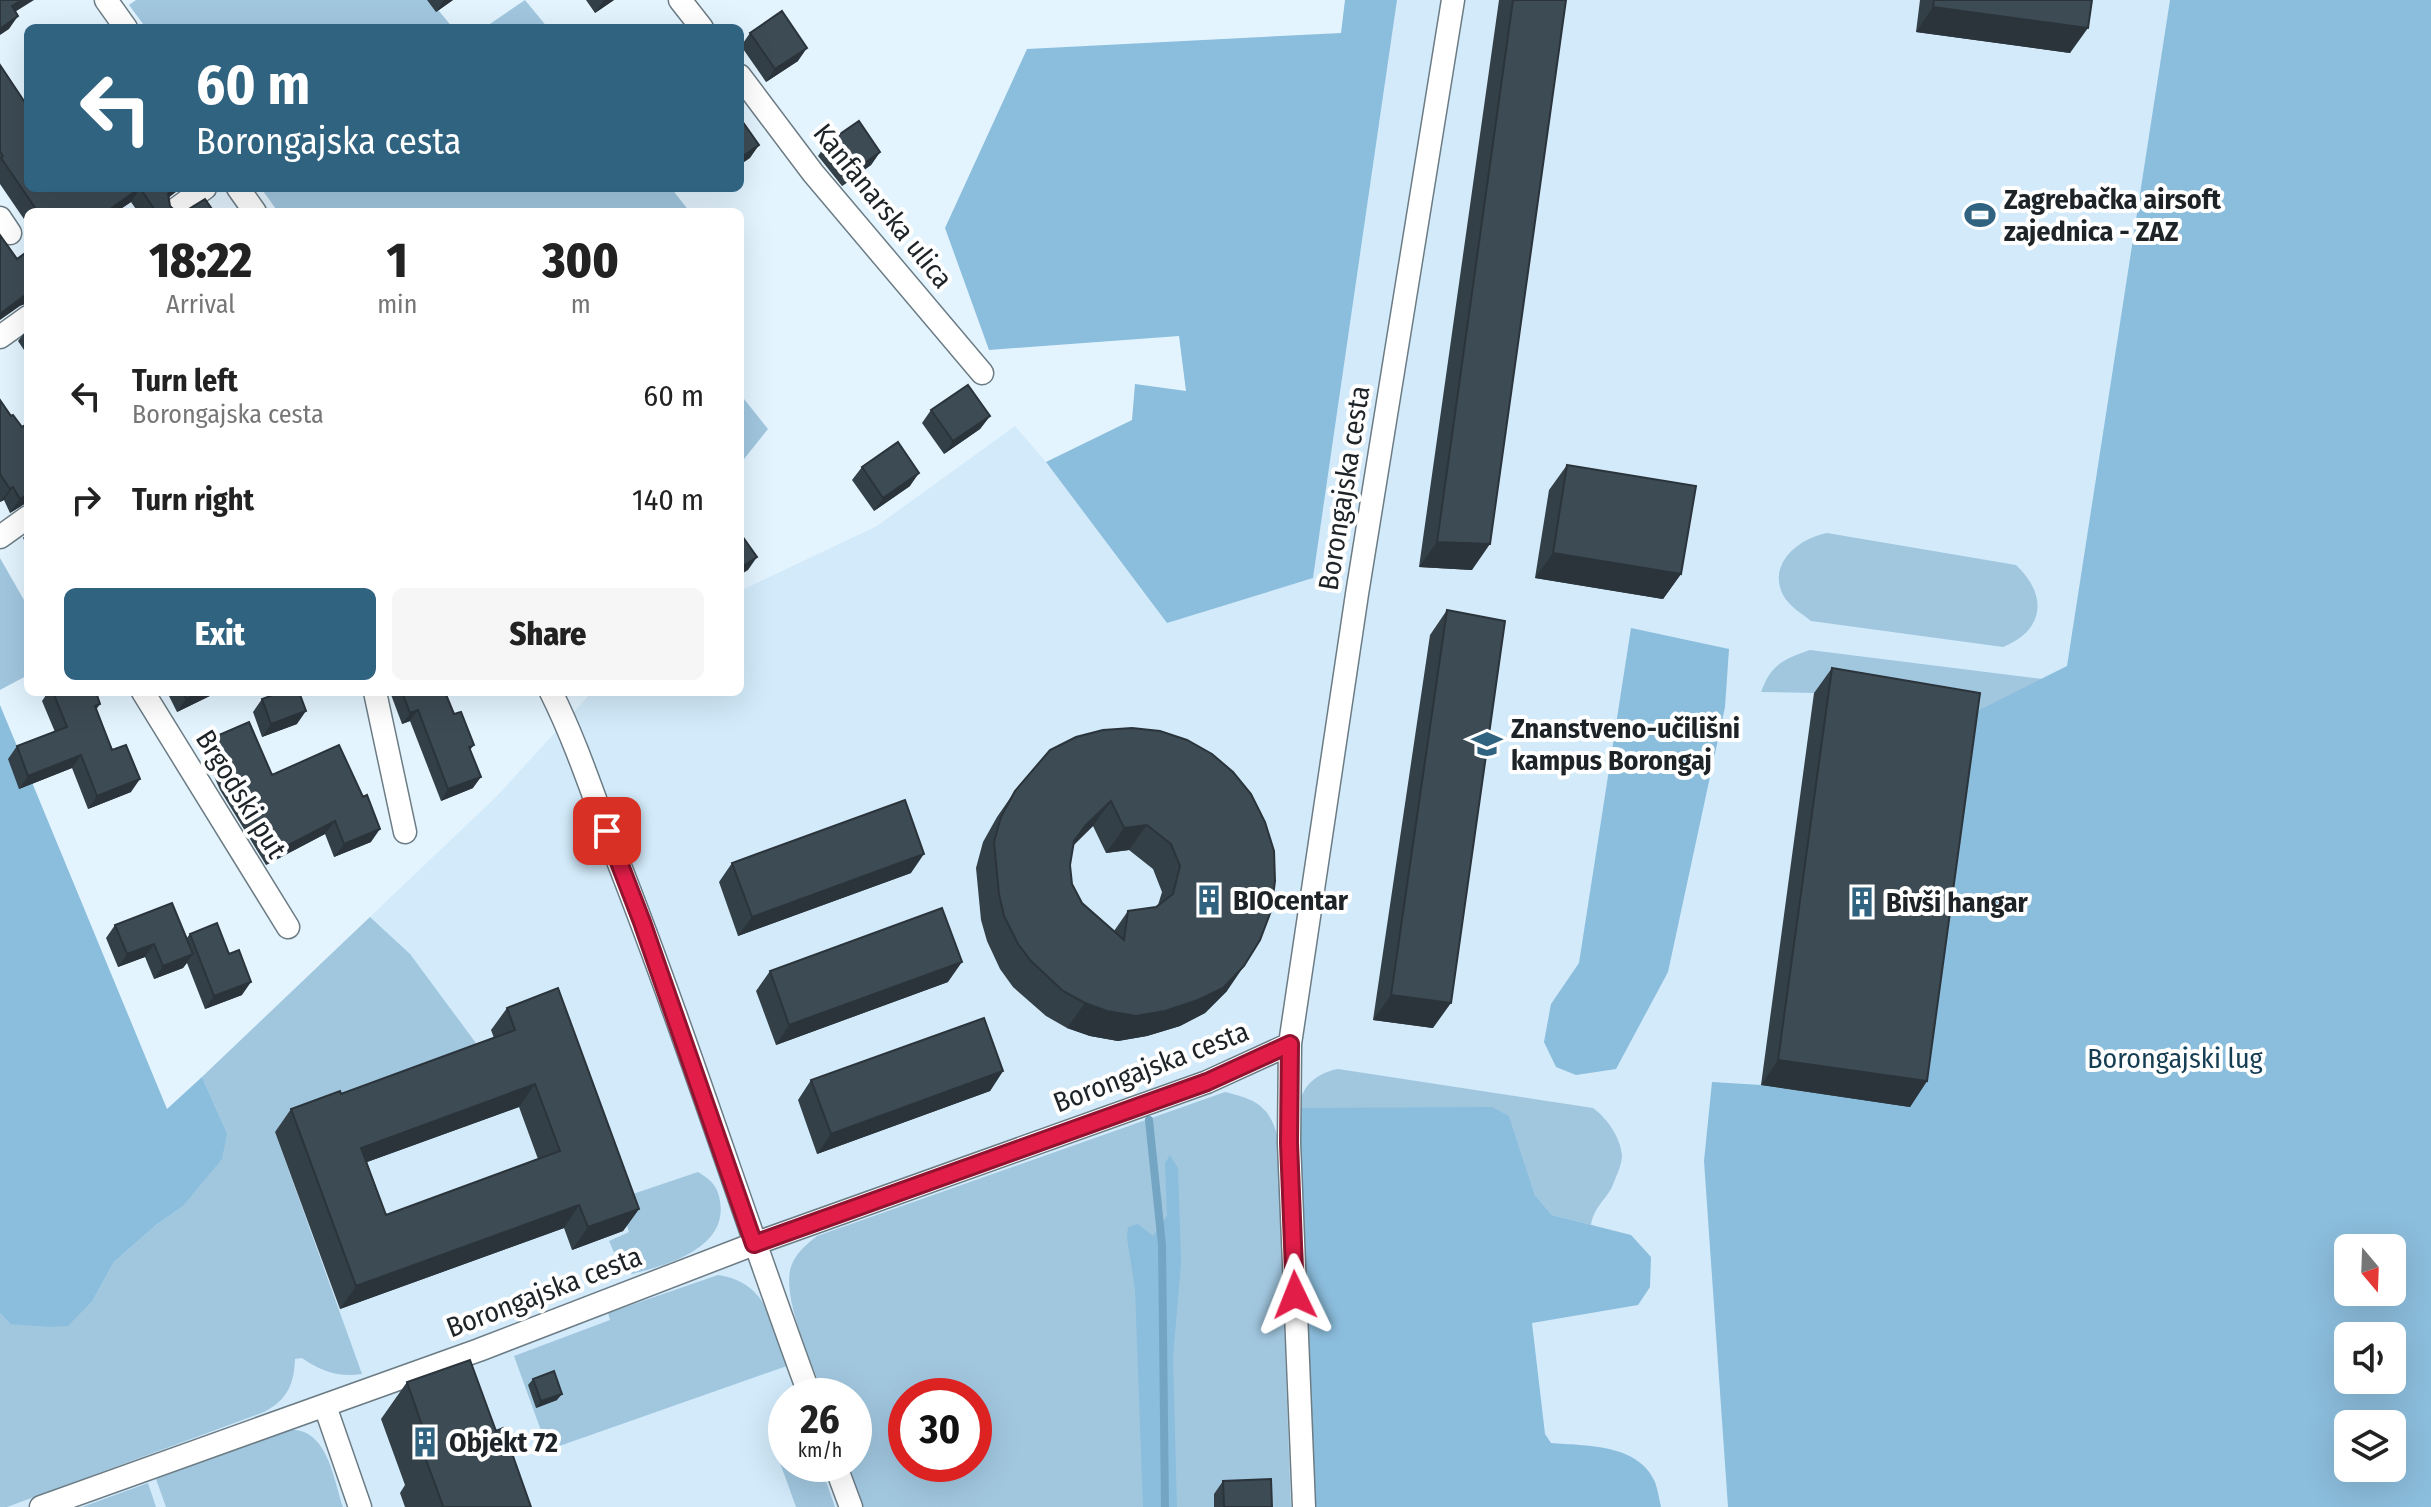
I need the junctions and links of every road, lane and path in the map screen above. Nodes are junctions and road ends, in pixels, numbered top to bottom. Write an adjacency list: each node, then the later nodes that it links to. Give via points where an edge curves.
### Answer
1 (106, 0): 4 (street)
2 (680, 0): 5 (street)
3 (1453, 0): 19 (street, Borongajska cesta)
4 (123, 24)
5 (699, 24)
6 (744, 81): 11 (street, Kanfanarska ulica, via 813,173)
7 (200, 192): 8 (street)
8 (178, 208)
9 (24, 320): 10 (street)
10 (0, 337)
11 (982, 373)
12 (24, 520): 13 (street)
13 (0, 537)
14 (145, 696): 18 (street, Brgodski put)
15 (376, 696): 17 (street)
16 (553, 696): 20 (street, via 642,922)
17 (405, 832)
18 (288, 927)
19 (1290, 1044): 20 (street, Borongajska cesta, via 1207,1082); 27 (street)
20 (754, 1244): 21 (street); 22 (street, Borongajska cesta)
21 (803, 1378)
22 (325, 1406): 24 (street, Borongajska cesta); 25 (street)
23 (842, 1482): 26 (street)
24 (41, 1507)
25 (360, 1507)
26 (851, 1507)
27 (1304, 1507)

